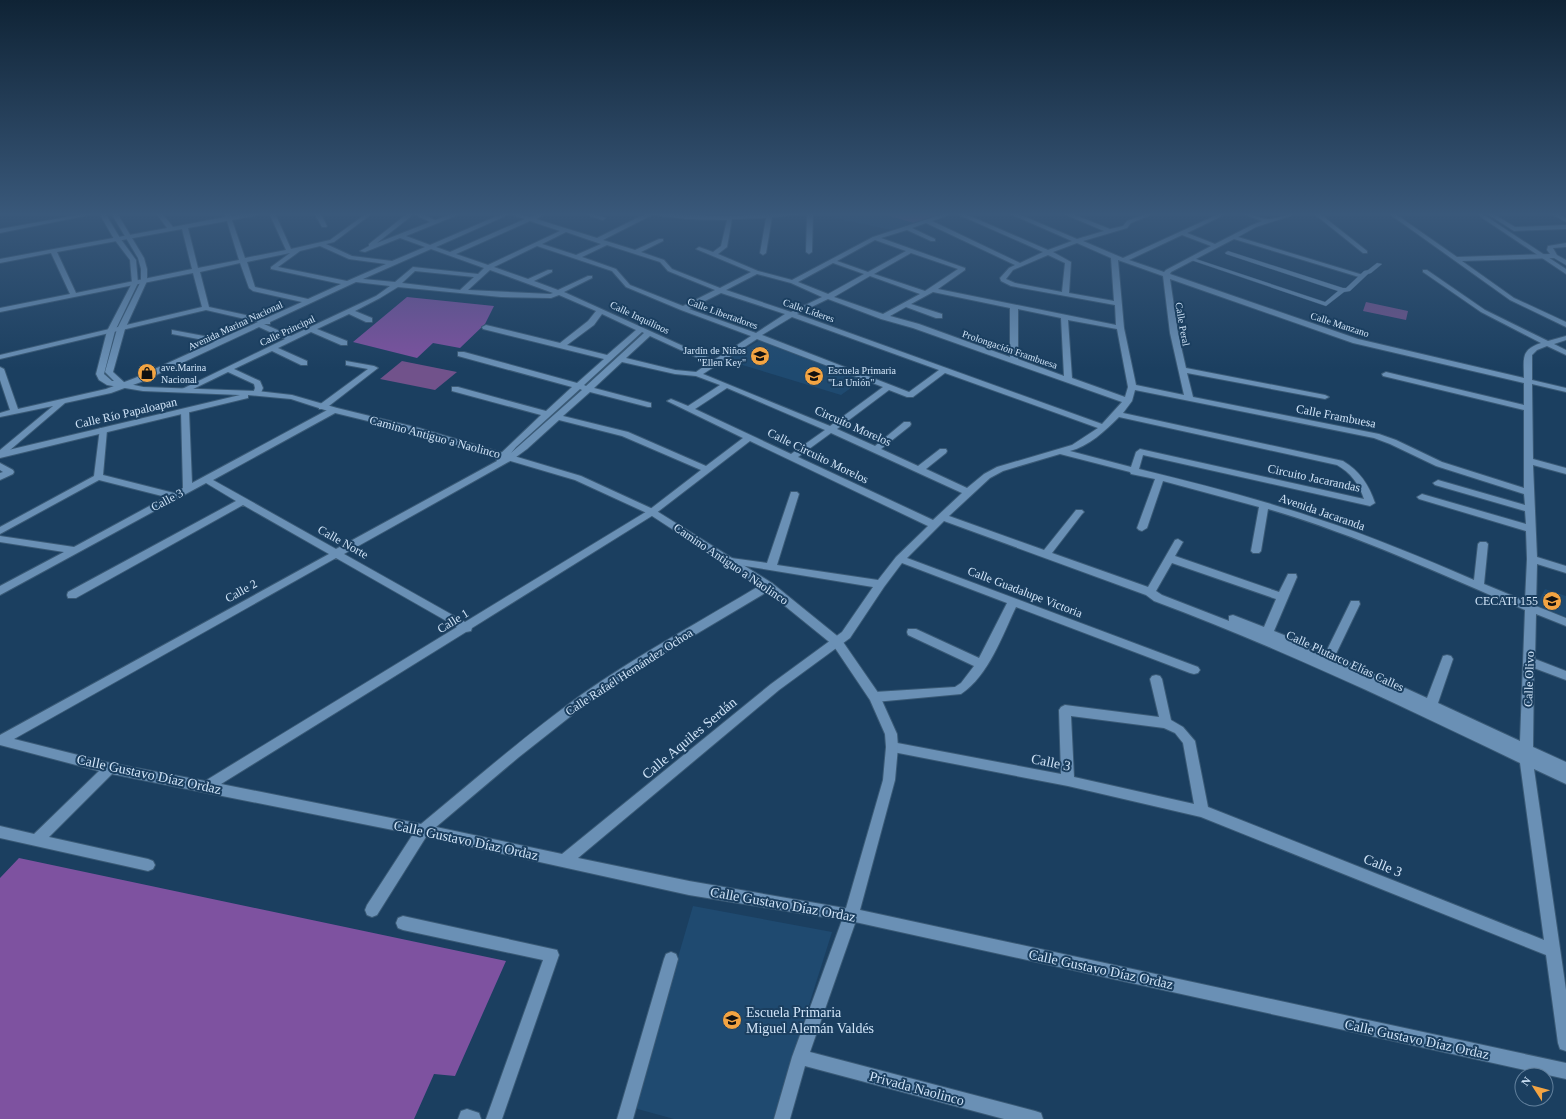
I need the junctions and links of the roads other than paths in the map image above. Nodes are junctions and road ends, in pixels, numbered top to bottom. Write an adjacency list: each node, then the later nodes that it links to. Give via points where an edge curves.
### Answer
1 (60, 265): 53 (street)
2 (134, 265): 44 (street)
3 (143, 265): 41 (street)
4 (193, 265): 30 (street)
5 (217, 265): 30 (street)
6 (244, 265): 55 (street, via 255,290)
7 (277, 265): 45 (street, via 273,268)
8 (389, 265): 40 (street, Avenida Marina Nacional)
9 (483, 265): 29 (street, Calle Inquilinos)
10 (492, 265): 29 (street)
11 (599, 265): 60 (street, Calle Libertadores, via 614,270 628,286)
12 (666, 265): 47 (street, Calle Líderes, via 670,270)
13 (739, 265): 33 (street, Prolongación Frambuesa)
14 (824, 265): 43 (street)
15 (844, 265): 35 (street)
16 (885, 265): 35 (street)
17 (952, 265): 51 (street, via 963,269)
18 (1018, 265): 52 (street, via 1005,274 1003,280 1013,285)
19 (1068, 265): 52 (street)
20 (1115, 265): 56 (street)
21 (1139, 265): 36 (street, Calle Manzano)
22 (1179, 265): 36 (street, via 1168,271)
23 (1210, 265): 48 (street, via 1326,304)
24 (1266, 265): 48 (street)
25 (1325, 265): 38 (street)
26 (1377, 265): 38 (street)
27 (1464, 265): 70 (street, via 1512,300)
28 (1556, 265): 34 (street)
29 (488, 267): 37 (street); 42 (street, Calle Inquilinos)
30 (194, 270): 41 (street); 59 (street)
31 (550, 271): 42 (street)
32 (1425, 271): 83 (street, via 1483,311)
33 (756, 272): 43 (street, Prolongación Frambuesa); 47 (street)
34 (1566, 272)
35 (869, 274): 51 (street); 54 (street)
36 (1166, 275): 98 (street, Calle Peral, via 1172,327); 102 (street, Calle Manzano, via 1356,341)
37 (479, 276): 46 (street, Calle Principal, via 413,269); 49 (street)
38 (1362, 276): 48 (street, via 1348,290)
39 (590, 277): 50 (street)
40 (356, 280): 45 (street, Avenida Marina Nacional); 46 (street)
41 (144, 281): 44 (street); 73 (street)
42 (529, 281): 50 (street, Calle Inquilinos)
43 (793, 282): 54 (street, Prolongación Frambuesa)
44 (135, 283): 53 (street); 76 (street, Camino Antiguo a Naolinco)
45 (348, 284): 55 (street, Avenida Marina Nacional)
46 (396, 285): 49 (street); 63 (street, Calle Principal)
47 (720, 290): 60 (street); 64 (street, Calle Líderes)
48 (1342, 290)
49 (462, 292): 50 (street, via 501,296 551,296)
50 (560, 292): 62 (street, Calle Inquilinos)
51 (929, 292): 57 (street); 58 (street)
52 (1065, 294): 56 (street)
53 (74, 295): 61 (street)
54 (828, 297): 64 (street); 66 (street, Prolongación Frambuesa)
55 (310, 302): 69 (street, Avenida Marina Nacional)
56 (1118, 304): 72 (street)
57 (906, 305): 65 (street); 66 (street)
58 (1014, 307): 67 (street); 91 (street)
59 (206, 308): 69 (street); 73 (street)
60 (683, 309): 78 (street, Calle Libertadores)
61 (0, 310)
62 (601, 310): 75 (street, Calle Inquilinos); 84 (street, via 590,323)
63 (349, 311): 68 (street); 74 (street, Calle Principal)
64 (791, 314): 78 (street); 97 (street, Calle Líderes)
65 (939, 316)
66 (884, 317): 91 (street, Prolongación Frambuesa)
67 (1064, 317): 72 (street); 101 (street)
68 (369, 320)
69 (263, 323): 80 (street); 81 (street, Avenida Marina Nacional)
70 (1566, 325)
71 (486, 327): 84 (street)
72 (1120, 328): 107 (street)
73 (121, 329): 76 (street); 104 (street, via 109,372)
74 (313, 330): 80 (street, Calle Principal); 82 (street)
75 (645, 331): 89 (street, Calle 2); 90 (street, Calle 2); 94 (street, Calle Inquilinos)
76 (111, 332): 88 (street); 104 (street, Camino Antiguo a Naolinco, via 100,374 110,383)
77 (175, 332): 81 (street)
78 (757, 336): 94 (street); 106 (street, Calle Libertadores)
79 (1566, 338): 83 (street, Calle Olivo)
80 (292, 339): 85 (street, Calle Principal)
81 (223, 342): 104 (street, Avenida Marina Nacional)
82 (344, 343)
83 (1550, 344): 86 (street); 102 (street, Calle Olivo, via 1534,348 1528,355)
84 (561, 346): 89 (street)
85 (273, 348): 92 (street); 96 (street, Calle Principal)
86 (1566, 353)
87 (461, 354): 105 (street)
88 (0, 357)
89 (609, 358): 105 (street, Calle 2)
90 (620, 359): 99 (street, via 675,372); 109 (street, Calle 2)
91 (1014, 361): 101 (street, Prolongación Frambuesa)
92 (304, 363)
93 (349, 363): 119 (street, via 374,368)
94 (715, 363): 99 (street)
95 (0, 369): 124 (street)
96 (229, 369): 110 (street, Calle Principal); 112 (street, via 257,383)
97 (945, 369): 106 (street, Calle Libertadores, via 910,395); 130 (street, Calle Líderes)
98 (1182, 370): 113 (street); 114 (street, Calle Peral)
99 (697, 374): 103 (street, Circuito Morelos)
100 (1386, 374): 120 (street)
101 (1068, 380): 115 (street, Prolongación Frambuesa)
102 (1527, 380): 111 (street, Calle Manzano); 120 (street, Calle Olivo)
103 (726, 384): 121 (street); 131 (street, Circuito Morelos)
104 (124, 386): 110 (street, Camino Antiguo a Naolinco); 116 (street)
105 (579, 386): 109 (street); 125 (street, Calle 2)
106 (888, 386): 131 (street)
107 (1132, 387): 114 (street, Calle Frambuesa); 115 (street, via 1132,394)
108 (455, 389): 125 (street)
109 (588, 389): 118 (street); 128 (street, Calle 2)
110 (184, 390): 112 (street, Camino Antiguo a Naolinco)
111 (1566, 390)
112 (257, 393): 119 (street, Camino Antiguo a Naolinco, via 292,397); 123 (street, Calle Río Papaloapan)
113 (1325, 396)
114 (1189, 399): 153 (street, Calle Frambuesa, via 1376,436 1439,464)
115 (1128, 400): 126 (street, Calle Aquiles Serdán)
116 (63, 401): 124 (street); 137 (street)
117 (670, 401): 121 (street, Calle Circuito Morelos)
118 (648, 405)
119 (322, 407): 122 (street, Camino Antiguo a Naolinco)
120 (1528, 408): 140 (street, Calle Olivo)
121 (689, 409): 133 (street, Calle Circuito Morelos)
122 (334, 410): 138 (street, Camino Antiguo a Naolinco, via 416,430); 149 (street, Calle 3)
123 (185, 411): 132 (street, Calle Río Papaloapan); 151 (street)
124 (15, 412): 127 (street)
125 (547, 414): 138 (street, Calle 2)
126 (1117, 414): 130 (street, Calle Aquiles Serdán); 145 (street, Circuito Jacarandas, via 1340,463 1348,467 1366,488 1370,503 1140,452)
127 (0, 415)
128 (557, 417): 138 (street, Calle 2, via 524,447); 142 (street, via 625,434)
129 (907, 424): 134 (street)
130 (1103, 427): 136 (street, Calle Aquiles Serdán, via 1086,441)
131 (830, 429): 134 (street, Circuito Morelos); 139 (street)
132 (104, 430): 137 (street, Calle Río Papaloapan); 147 (street)
133 (750, 436): 139 (street, Calle Circuito Morelos); 142 (street, Calle 1)
134 (875, 450): 143 (street, Circuito Morelos)
135 (943, 450): 143 (street)
136 (1062, 452): 145 (street, Avenida Jacaranda); 152 (street, Calle Aquiles Serdán, via 1000,469)
137 (0, 455)
138 (506, 457): 160 (street, Camino Antiguo a Naolinco, via 578,478); 172 (street, Calle 2)
139 (793, 457): 163 (street, Calle Circuito Morelos)
140 (1529, 461): 144 (street); 153 (street, Calle Olivo)
141 (0, 466): 146 (street, via 10,472)
142 (707, 470): 160 (street, Calle 1)
143 (920, 470): 152 (street, Circuito Morelos)
144 (1566, 471)
145 (1134, 472): 148 (street, Avenida Jacaranda)
146 (0, 477)
147 (98, 478): 155 (street); 166 (street)
148 (1160, 478): 158 (street, Avenida Jacaranda); 164 (street)
149 (205, 479): 151 (street, Calle 3); 157 (street, Calle Norte)
150 (1438, 483): 159 (street)
151 (188, 488): 155 (street, Calle 3)
152 (968, 492): 162 (street, Calle Aquiles Serdán)
153 (1529, 492): 159 (street, Calle Olivo)
154 (794, 494): 178 (street)
155 (174, 496): 170 (street, Calle 3)
156 (1422, 497): 165 (street)
157 (243, 502): 172 (street, Calle Norte); 186 (street)
158 (1264, 506): 171 (street); 182 (street, Avenida Jacaranda, via 1318,522)
159 (1530, 509): 165 (street, Calle Olivo)
160 (652, 512): 177 (street, Camino Antiguo a Naolinco); 192 (street, Calle 1)
161 (1079, 512): 173 (street)
162 (943, 517): 163 (street, Calle Aquiles Serdán); 173 (street, Calle Plutarco Elías Calles)
163 (935, 525): 175 (street, Calle Aquiles Serdán)
164 (1142, 528)
165 (1531, 529): 176 (street, Calle Olivo)
166 (0, 531)
167 (0, 539): 170 (street)
168 (1178, 542): 174 (street)
169 (1483, 544): 182 (street)
170 (75, 550): 184 (street, Calle 3)
171 (1256, 551)
172 (337, 553): 192 (street, Calle Norte); 206 (street, Calle 2)
173 (1045, 555): 185 (street, Calle Plutarco Elías Calles)
174 (1168, 558): 185 (street); 187 (street)
175 (900, 559): 181 (street, Calle Aquiles Serdán); 188 (street, Calle Guadalupe Victoria)
176 (1532, 559): 179 (street); 190 (street, Calle Olivo)
177 (731, 561): 178 (street); 183 (street, Camino Antiguo a Naolinco)
178 (771, 568): 181 (street)
179 (1566, 570)
180 (1292, 577): 187 (street)
181 (880, 584): 195 (street, Calle Aquiles Serdán, via 851,628)
182 (1478, 584): 190 (street, Avenida Jacaranda)
183 (768, 586): 195 (street, Camino Antiguo a Naolinco); 215 (street, Calle Rafaél Hernández Ochoa, via 652,655 586,698)
184 (0, 590)
185 (1150, 592): 194 (street, Calle Plutarco Elías Calles, via 1158,598)
186 (72, 595)
187 (1282, 597): 194 (street)
188 (1013, 602): 199 (street); 200 (street, Calle Guadalupe Victoria)
189 (1355, 604): 197 (street)
190 (1530, 608): 191 (street, Avenida Jacaranda); 198 (street, Calle Olivo)
191 (1566, 622)
192 (467, 628): 213 (street, Calle 1)
193 (912, 632): 199 (street)
194 (1266, 636): 197 (street, Calle Plutarco Elías Calles)
195 (837, 642): 203 (street, Camino Antiguo a Naolinco); 218 (street, Calle Aquiles Serdán, via 775,687)
196 (1447, 659): 204 (street)
197 (1327, 662): 204 (street, Calle Plutarco Elías Calles); 208 (street, Calle Plutarco Elías Calles)
198 (1530, 662): 201 (street); 208 (street, Calle Olivo)
199 (981, 664): 203 (street, via 967,686 957,691)
200 (1194, 670)
201 (1566, 676)
202 (1156, 680): 205 (street)
203 (875, 697): 207 (street, Camino Antiguo a Naolinco, via 887,722)
204 (1431, 705): 208 (street, Calle Plutarco Elías Calles)
205 (1166, 723): 212 (street, via 1065,710); 214 (street, via 1179,730 1189,741)
206 (1, 740): 209 (street, Calle Gustavo Díaz Ordaz)
207 (892, 747): 212 (street, Calle 3); 221 (street, Camino Antiguo a Naolinco, via 889,780)
208 (1526, 755): 210 (street); 211 (street); 223 (street, Calle Olivo)
209 (110, 768): 213 (street, Calle Gustavo Díaz Ordaz); 217 (street)
210 (1566, 768)
211 (1566, 779)
212 (1068, 781): 214 (street, Calle 3)
213 (208, 786): 215 (street, Calle Gustavo Díaz Ordaz)
214 (1202, 811): 223 (street, Calle 3)
215 (423, 830): 218 (street, Calle Gustavo Díaz Ordaz); 220 (street, Calle Rafaél Hernández Ochoa)
216 (0, 832): 217 (street)
217 (38, 839): 219 (street)
218 (564, 862): 221 (street, Calle Gustavo Díaz Ordaz, via 689,888)
219 (148, 865)
220 (372, 910)
221 (851, 915): 226 (street, Camino Antiguo a Naolinco); 227 (street, Calle Gustavo Díaz Ordaz)
222 (403, 923): 228 (street, via 552,955)
223 (1552, 950): 225 (street, Calle Olivo)
224 (671, 958): 229 (street)
225 (1566, 1044)
226 (800, 1056): 230 (street, Camino Antiguo a Naolinco); 231 (street, Privada Naolinco)
227 (1566, 1071)
228 (494, 1119)
229 (625, 1119)
230 (782, 1119)
231 (1035, 1119)

